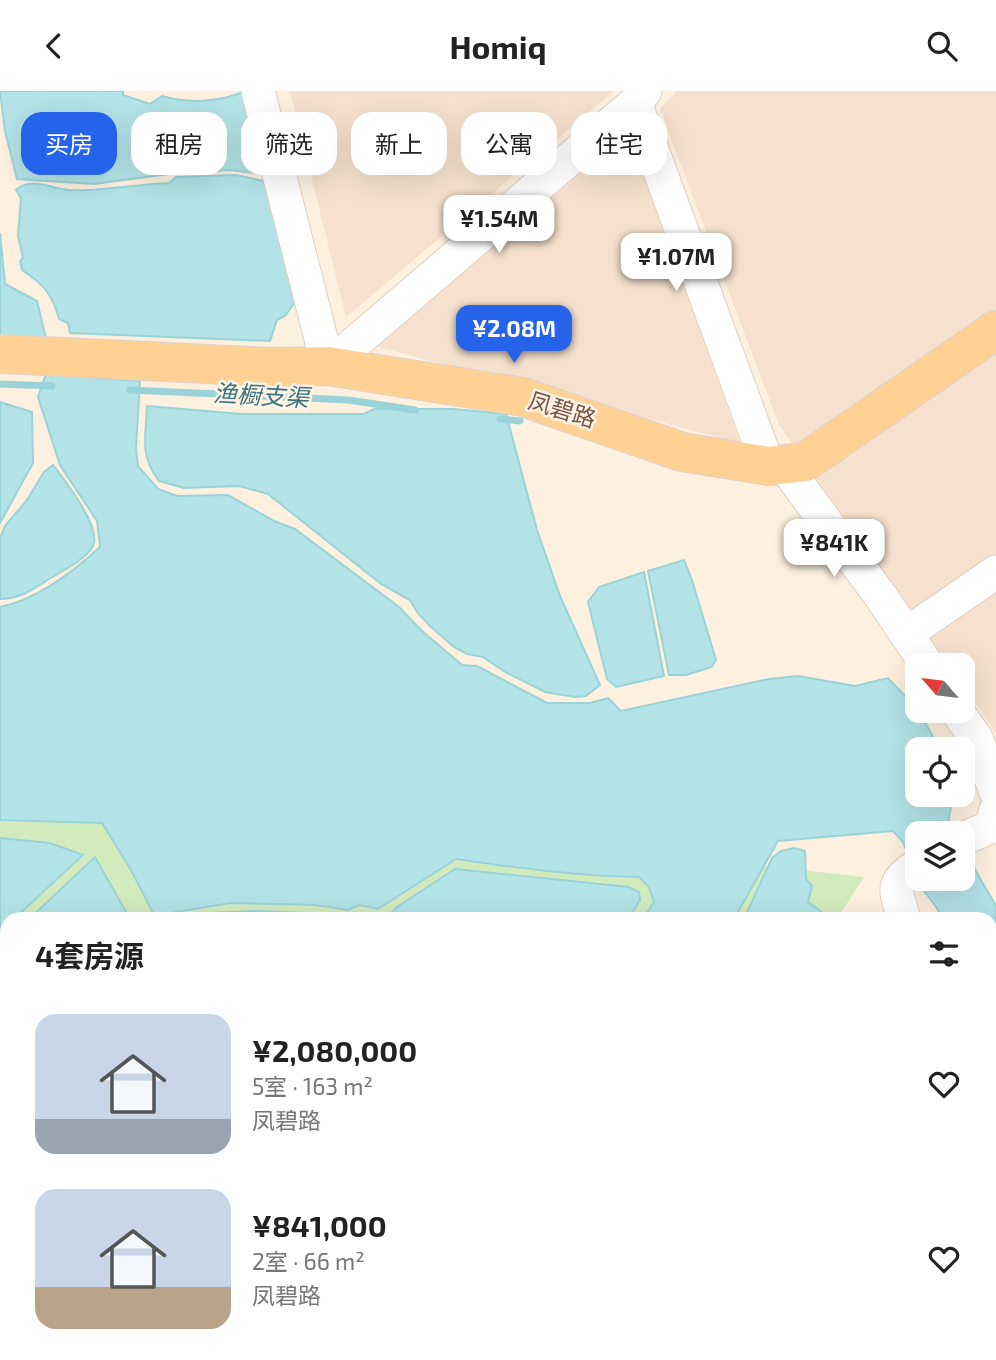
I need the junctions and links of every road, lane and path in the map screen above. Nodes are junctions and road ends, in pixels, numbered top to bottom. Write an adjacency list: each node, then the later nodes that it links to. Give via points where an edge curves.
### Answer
1 (269, 95): 5 (street)
2 (640, 97): 5 (street); 6 (street)
3 (996, 330): 6 (main road, 凤碧路, via 805,462)
4 (0, 353): 5 (main road, 凤碧路)
5 (328, 366): 6 (main road, 凤碧路, via 523,397 682,451)
6 (775, 465): 8 (street)
7 (996, 572): 8 (street)
8 (906, 634): 9 (street)
9 (919, 653)
10 (965, 723): 11 (street, via 976,738)
11 (996, 792)
12 (905, 877): 13 (street, via 896,890)
13 (902, 912)

